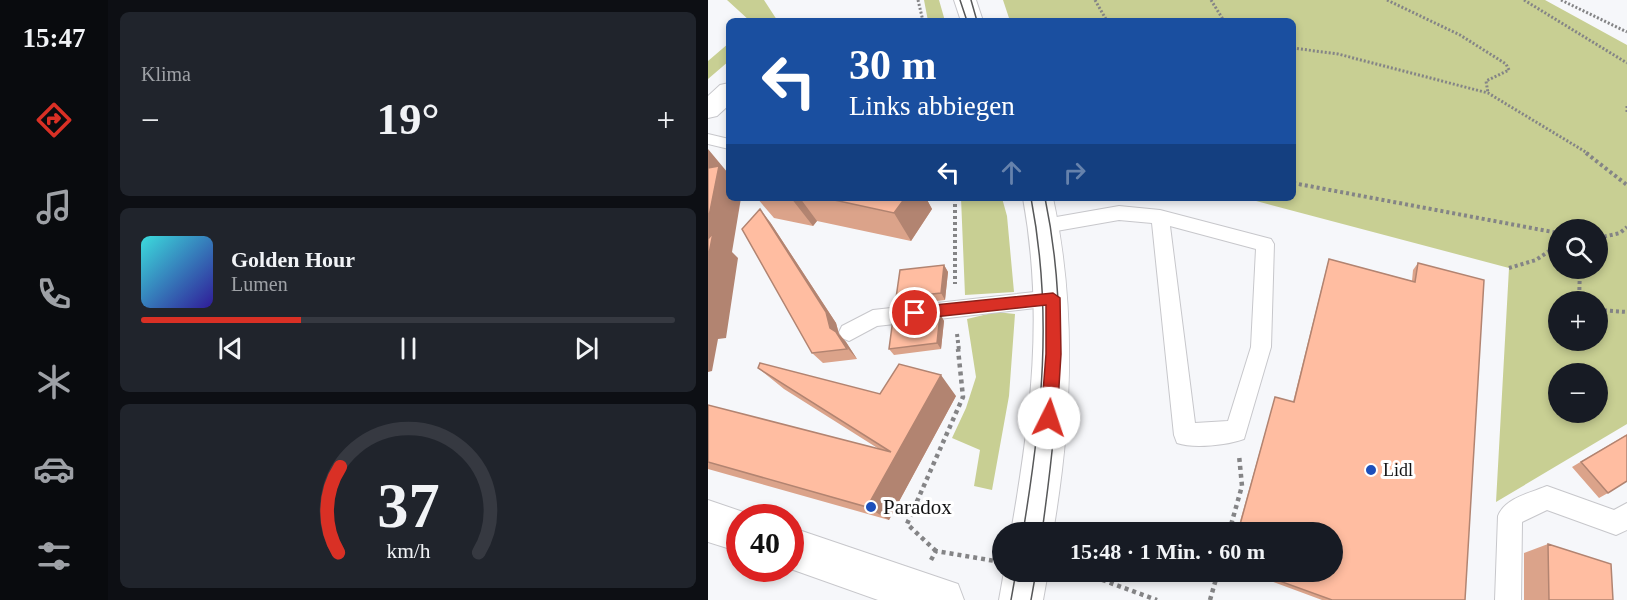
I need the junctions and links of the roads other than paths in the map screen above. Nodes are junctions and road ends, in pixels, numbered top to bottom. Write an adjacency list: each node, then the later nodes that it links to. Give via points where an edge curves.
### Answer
1 (966, 0): 2 (street)
2 (971, 18)
3 (726, 94): 4 (street)
4 (708, 110)
5 (708, 139): 6 (lane)
6 (726, 143)
7 (1041, 212): 8 (lane); 9 (street)
8 (1160, 217): 8 (lane, via 1265,244 1261,347 1236,431 1185,435)
9 (1053, 298): 10 (lane, via 873,318); 13 (street, via 1049,418)
10 (849, 332)
11 (1627, 515): 19 (lane, via 1616,522 1547,498 1510,516)
12 (708, 521): 14 (street)
13 (1033, 522)
14 (726, 527)
15 (804, 553): 17 (street)
16 (1024, 582): 18 (street)
17 (942, 600)
18 (1021, 600)
19 (1508, 600)

